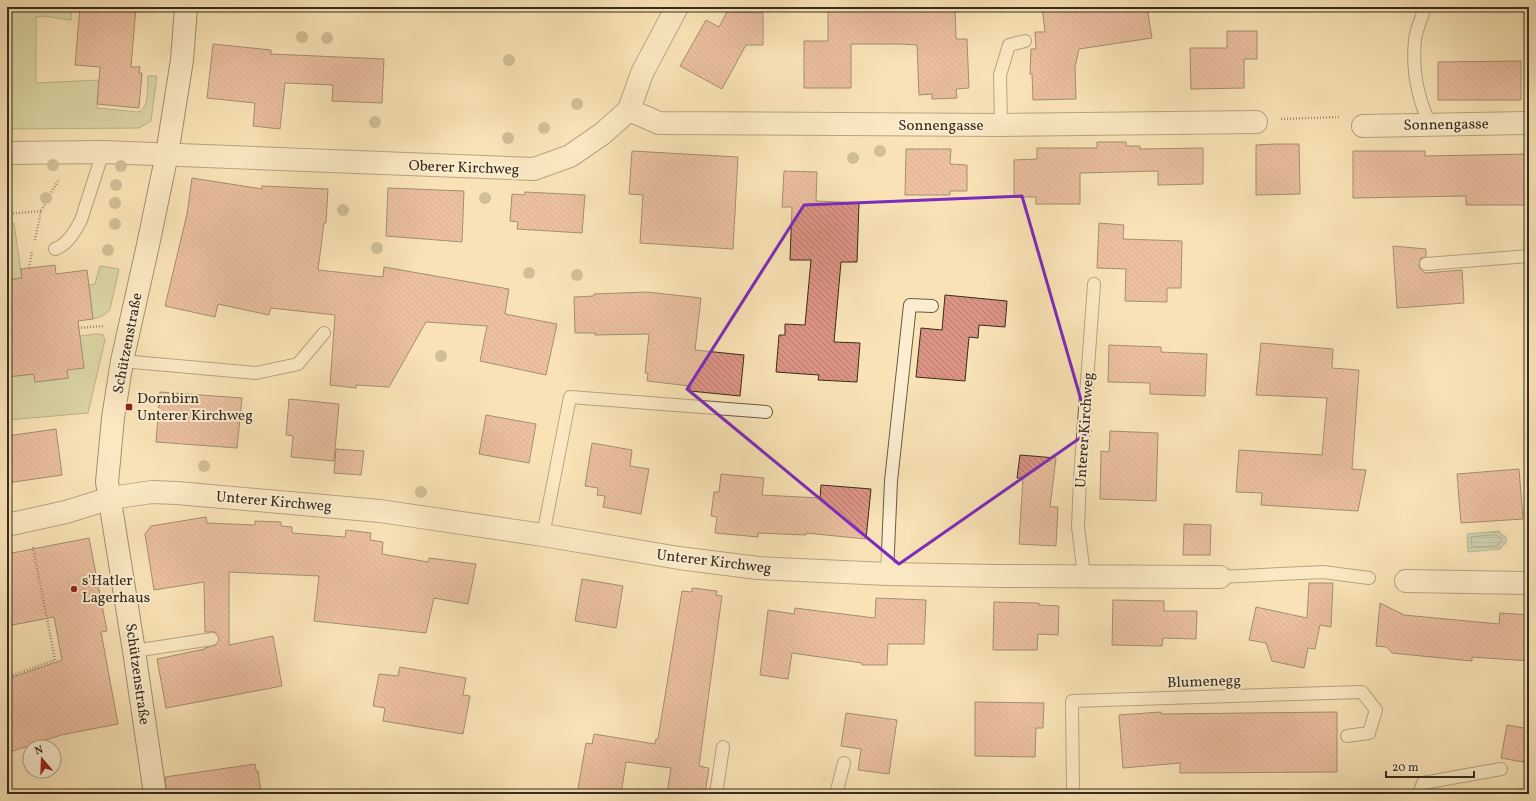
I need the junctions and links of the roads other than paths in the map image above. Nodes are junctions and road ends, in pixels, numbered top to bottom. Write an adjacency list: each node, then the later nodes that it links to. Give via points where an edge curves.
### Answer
1 (186, 7): 13 (street, Schützenstraße, via 182,60)
2 (677, 7): 5 (street, Oberer Kirchweg, via 642,74)
3 (1424, 10): 8 (lane, via 1415,38 1414,72 1422,108)
4 (1025, 41): 9 (lane, via 1009,45 1002,68)
5 (629, 110): 9 (street, Sonnengasse, via 659,123); 13 (street, Oberer Kirchweg, via 602,134 570,156 534,169)
6 (1256, 122): 9 (street, Sonnengasse)
7 (1529, 123): 8 (street, Sonnengasse)
8 (1430, 124): 10 (street, Sonnengasse)
9 (1000, 125)
10 (1363, 126)
11 (103, 152): 12 (street); 13 (street); 14 (lane, via 81,220 61,247)
12 (7, 153)
13 (167, 154): 20 (street, Schützenstraße)
14 (55, 249)
15 (1529, 256): 16 (lane)
16 (1426, 264)
17 (1094, 284): 26 (lane, Unterer Kirchweg, via 1078,527)
18 (932, 306): 25 (lane, via 910,305 891,481)
19 (324, 333): 20 (lane, via 298,364 256,373)
20 (122, 361): 22 (street, Schützenstraße, via 108,462 107,482)
21 (766, 412): 24 (lane, via 570,397)
22 (111, 498): 23 (street, Unterer Kirchweg, via 66,512); 24 (street, Unterer Kirchweg, via 152,492 177,493 380,511); 32 (street, Schützenstraße)
23 (7, 525)
24 (543, 535): 25 (street, Unterer Kirchweg, via 679,558 758,568)
25 (887, 574): 26 (street, Unterer Kirchweg)
26 (1084, 576): 27 (street, Unterer Kirchweg)
27 (1220, 577): 28 (lane, Unterer Kirchweg, via 1323,572)
28 (1369, 578)
29 (1406, 581): 30 (street)
30 (1529, 583)
31 (212, 639): 32 (lane)
32 (134, 650): 37 (street, Schützenstraße)
33 (1347, 736): 40 (lane, Blumenegg, via 1368,733 1376,710 1362,692 1072,701)
34 (723, 747): 38 (lane)
35 (844, 763): 39 (lane)
36 (1501, 769): 41 (lane, via 1423,784)
37 (155, 794)
38 (716, 794)
39 (836, 794)
40 (1073, 794)
41 (1419, 794)

